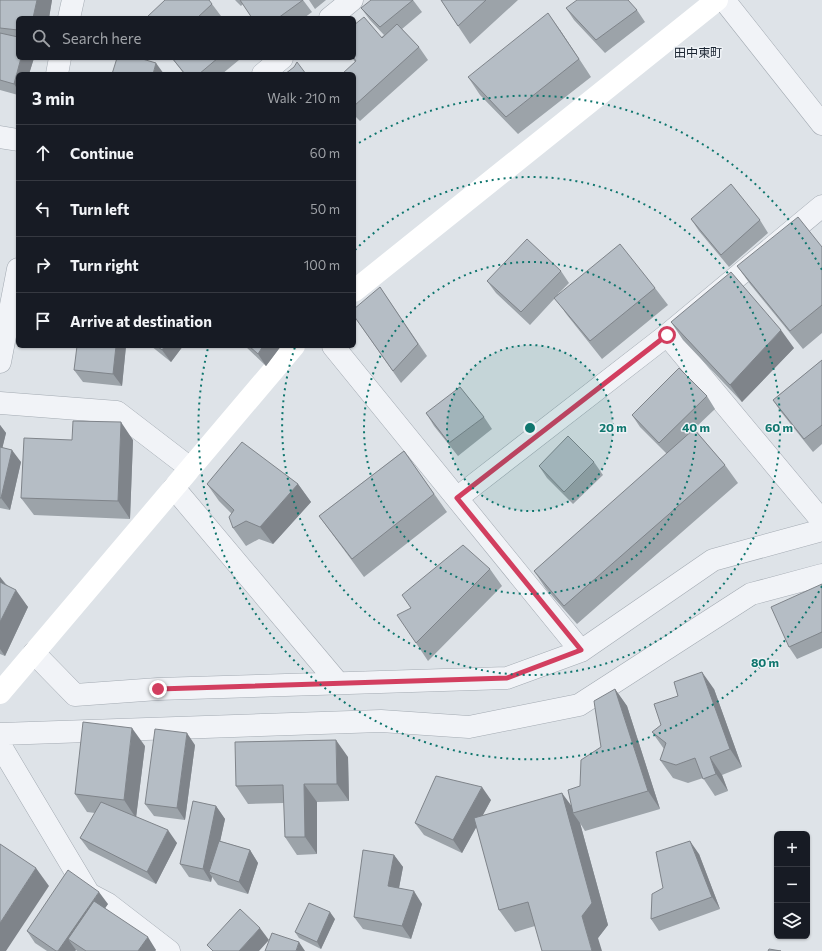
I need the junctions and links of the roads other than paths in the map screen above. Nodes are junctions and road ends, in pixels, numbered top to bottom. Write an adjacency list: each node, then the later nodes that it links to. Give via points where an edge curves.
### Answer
1 (73, 0): 5 (street)
2 (352, 0): 6 (street)
3 (717, 0): 16 (street)
4 (724, 0): 11 (street)
5 (69, 16)
6 (332, 16)
7 (60, 60): 9 (street)
8 (280, 60): 10 (street)
9 (57, 72)
10 (264, 72)
11 (822, 124)
12 (0, 138): 13 (street)
13 (16, 140)
14 (822, 206): 17 (street)
15 (16, 280): 20 (street)
16 (356, 289)
17 (667, 335): 24 (street); 25 (street)
18 (292, 348): 22 (street)
19 (335, 348): 24 (street)
20 (0, 362)
21 (0, 403): 22 (street, via 117,412)
22 (190, 468): 23 (street)
23 (174, 488): 29 (street); 30 (street)
24 (457, 498): 28 (street)
25 (822, 521)
26 (822, 530): 28 (street, via 713,560)
27 (822, 575): 32 (street, via 751,594 579,705 469,727 381,720)
28 (581, 650): 30 (street, via 507,678)
29 (34, 653): 30 (street, via 75,694); 31 (street)
30 (338, 683)
31 (0, 693)
32 (0, 734)
33 (0, 745): 34 (street, via 89,894 108,904)
34 (169, 951)

